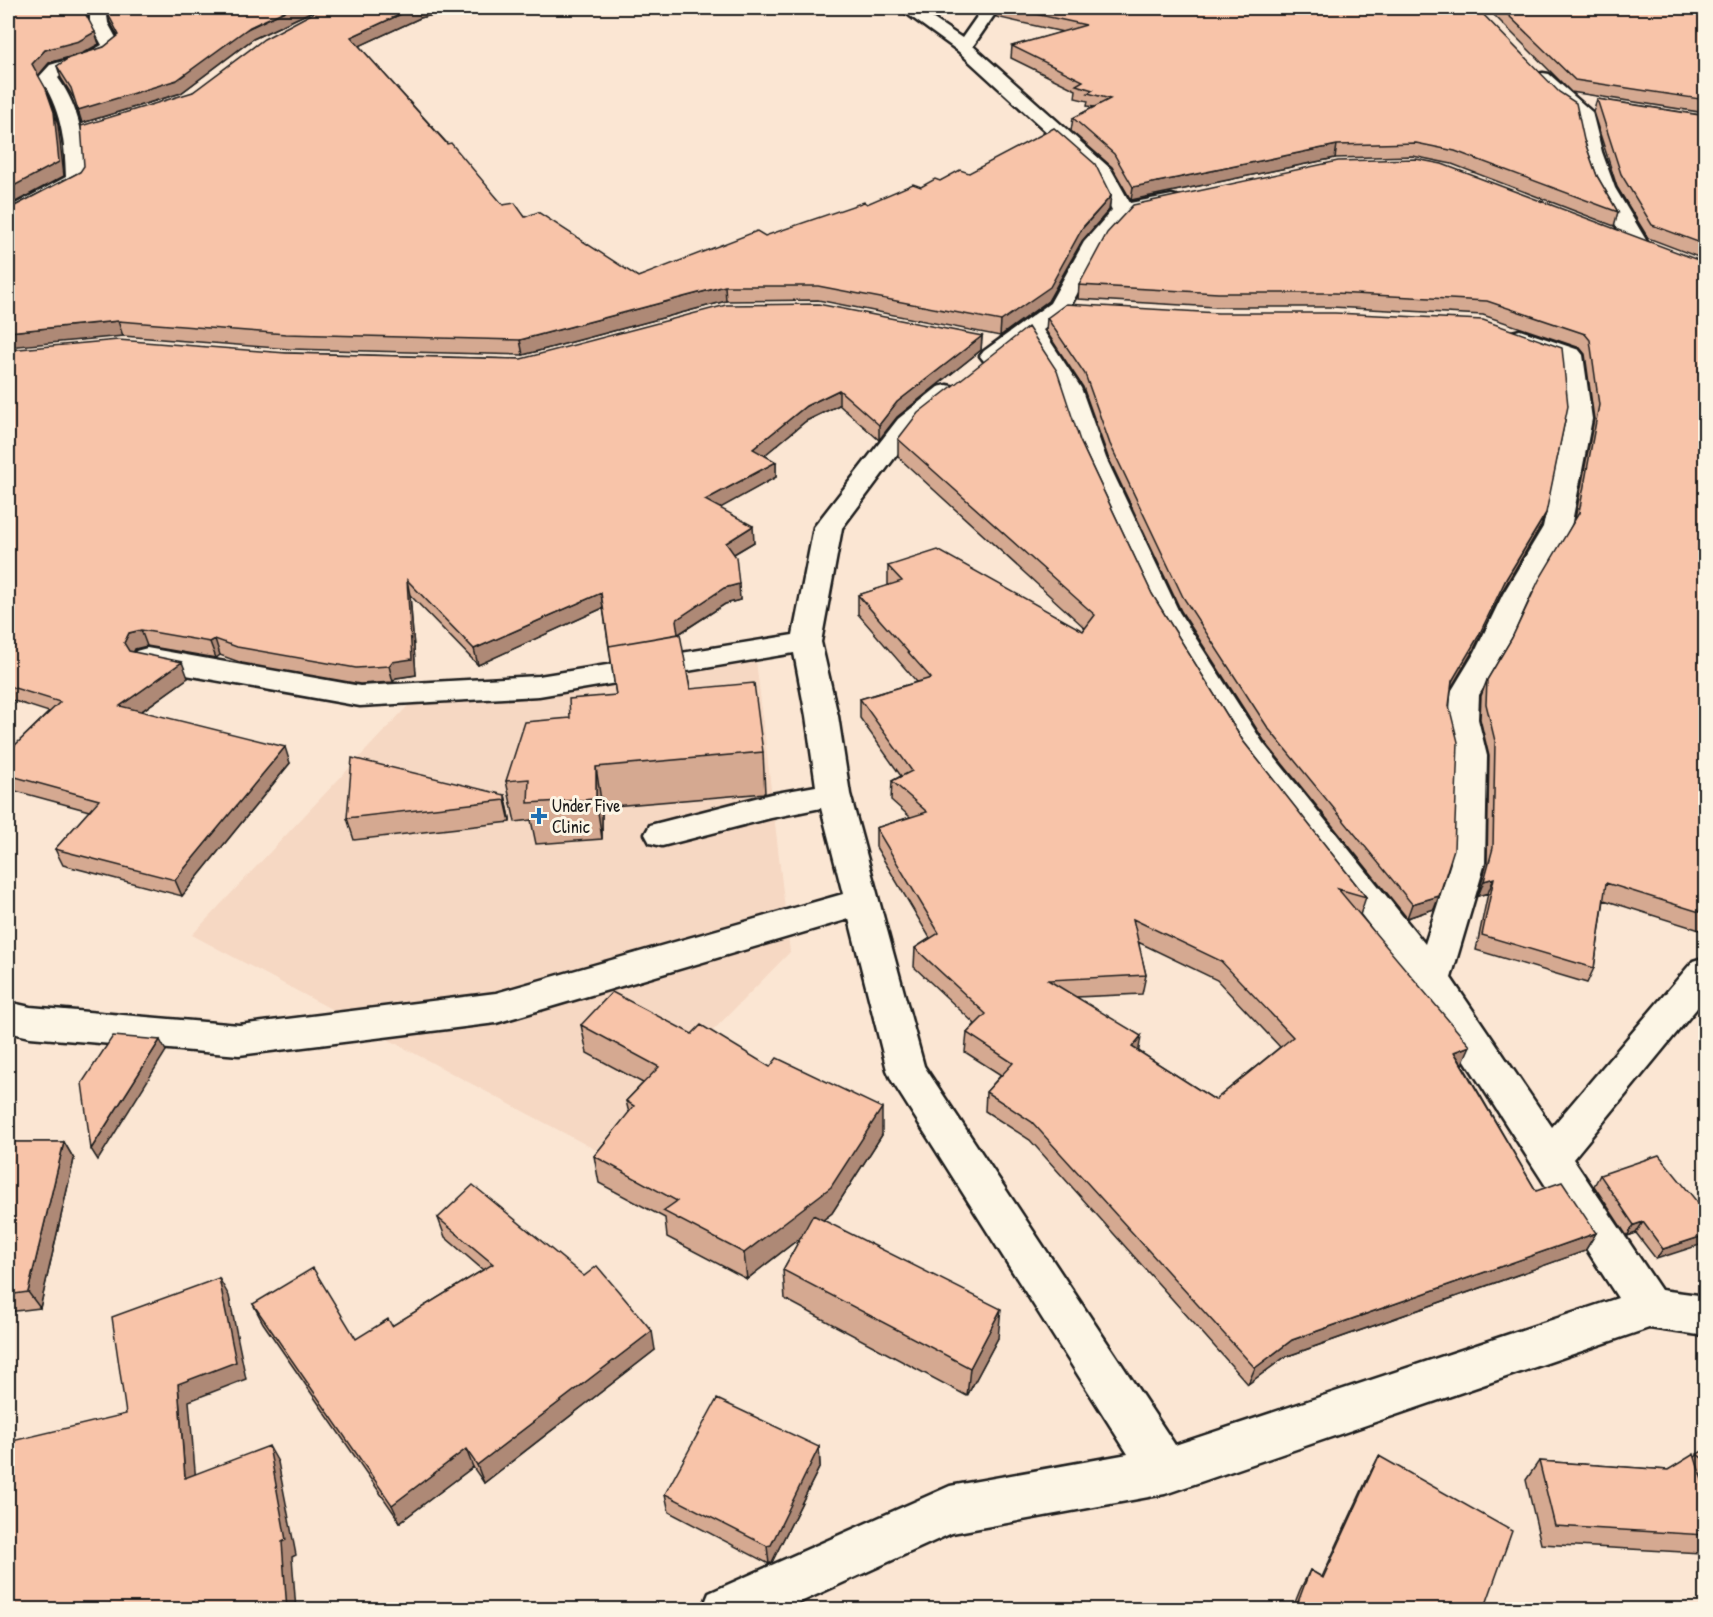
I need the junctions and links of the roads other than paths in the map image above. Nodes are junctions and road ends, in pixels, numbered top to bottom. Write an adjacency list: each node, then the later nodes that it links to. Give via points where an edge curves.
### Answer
1 (98, 8): 9 (street, via 99,23 112,47 90,59 56,69 48,77 62,95)
2 (907, 8): 4 (street)
3 (991, 8): 4 (street)
4 (964, 47): 11 (street, via 1104,172)
5 (1533, 67): 6 (street)
6 (1564, 99): 7 (street); 13 (street, via 1583,112 1605,188 1648,249)
7 (1599, 104)
8 (94, 129): 9 (street)
9 (75, 134): 12 (street, via 76,180)
10 (1194, 196): 11 (street)
11 (1123, 211): 15 (street, via 1095,242 1070,308)
12 (8, 216)
13 (1606, 233)
14 (1494, 328): 23 (street, via 1571,355 1579,419 1557,527 1464,695 1462,719 1472,756 1468,863)
15 (1017, 337): 16 (street); 17 (street, via 907,424 828,527); 23 (street, via 1069,388 1093,458 1165,612 1252,751)
16 (972, 340)
17 (806, 642): 18 (street, via 539,686 360,696); 19 (street)
18 (147, 657)
19 (834, 794): 20 (street); 21 (street)
20 (662, 834)
21 (862, 902): 24 (street, via 496,1008 239,1040); 28 (street, via 906,1070)
22 (1706, 971): 25 (street)
23 (1432, 979): 25 (street)
24 (8, 1017)
25 (1549, 1159): 26 (street)
26 (1649, 1308): 27 (street); 28 (street)
27 (1706, 1316)
28 (1165, 1471): 29 (street, via 950,1510)
29 (726, 1610)

